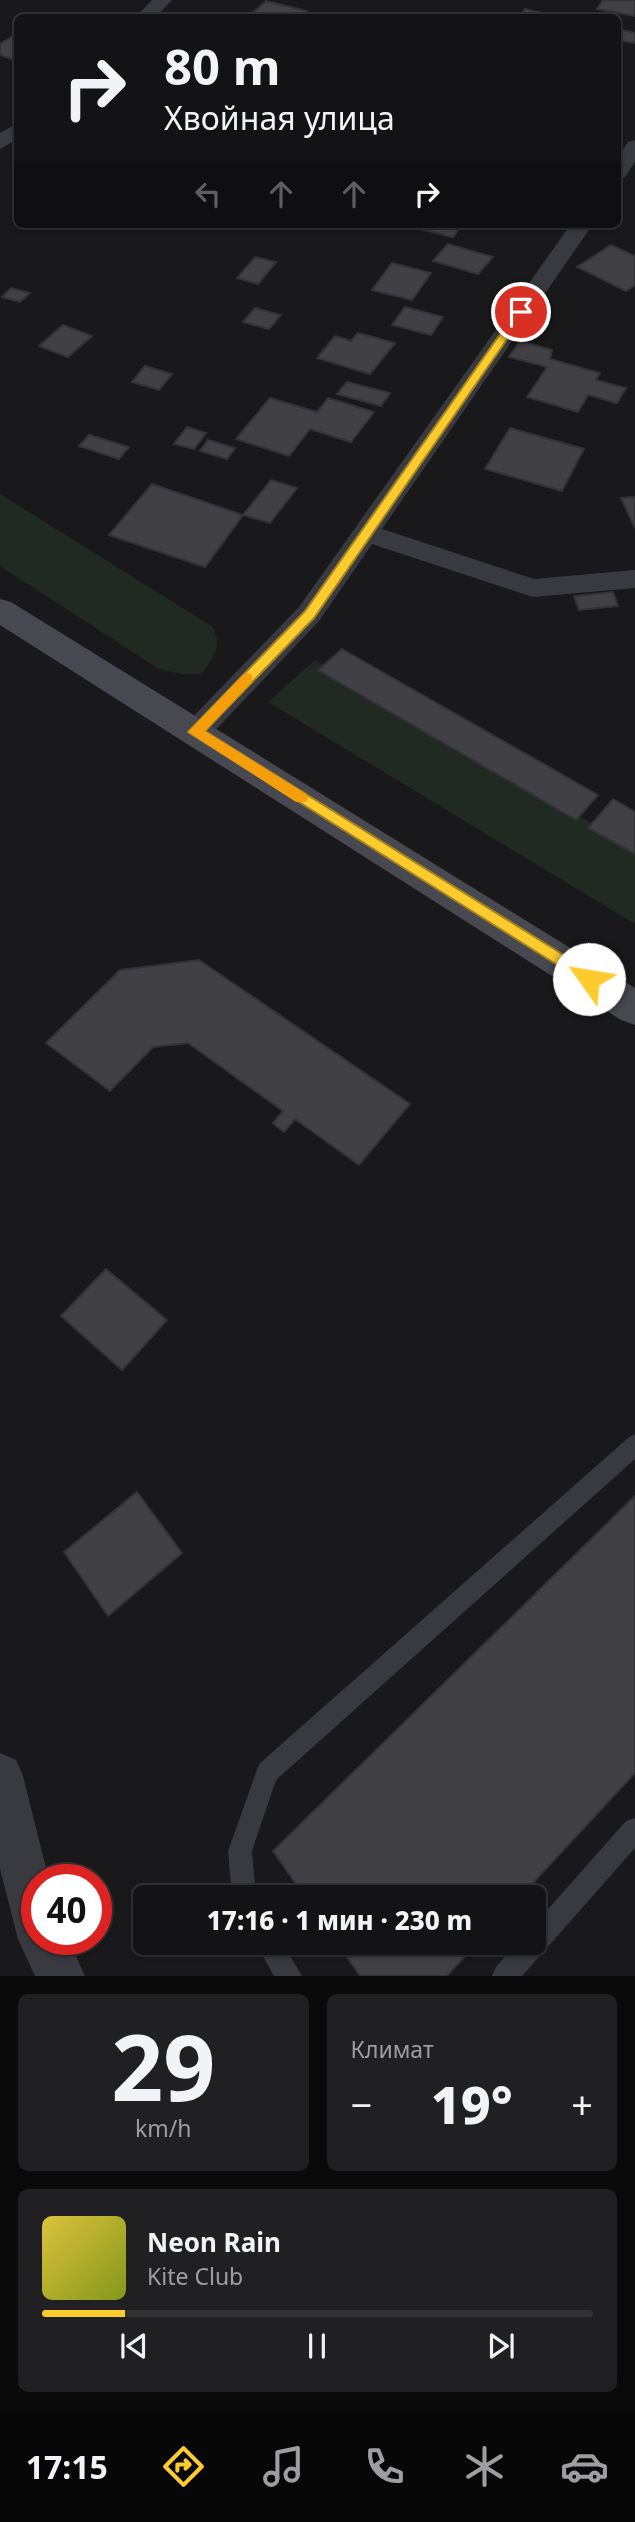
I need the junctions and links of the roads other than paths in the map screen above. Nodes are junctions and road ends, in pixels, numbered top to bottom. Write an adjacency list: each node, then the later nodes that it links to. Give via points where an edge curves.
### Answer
1 (163, 0): 2 (street)
2 (148, 14)
3 (14, 132): 4 (street)
4 (0, 143)
5 (635, 146): 6 (street)
6 (621, 168)
7 (579, 228): 8 (street)
8 (366, 533): 9 (street, via 533,587); 11 (street, via 309,614)
9 (635, 579)
10 (0, 610): 11 (street)
11 (195, 732): 12 (street)
12 (635, 1008)
13 (635, 1445): 17 (lane, via 267,1772 240,1851)
14 (0, 1776): 16 (street)
15 (635, 1830): 22 (lane)
16 (22, 1864)
17 (243, 1885)
18 (50, 1955): 20 (street)
19 (276, 1955): 21 (lane)
20 (61, 1976)
21 (289, 1976)
22 (505, 1976)

